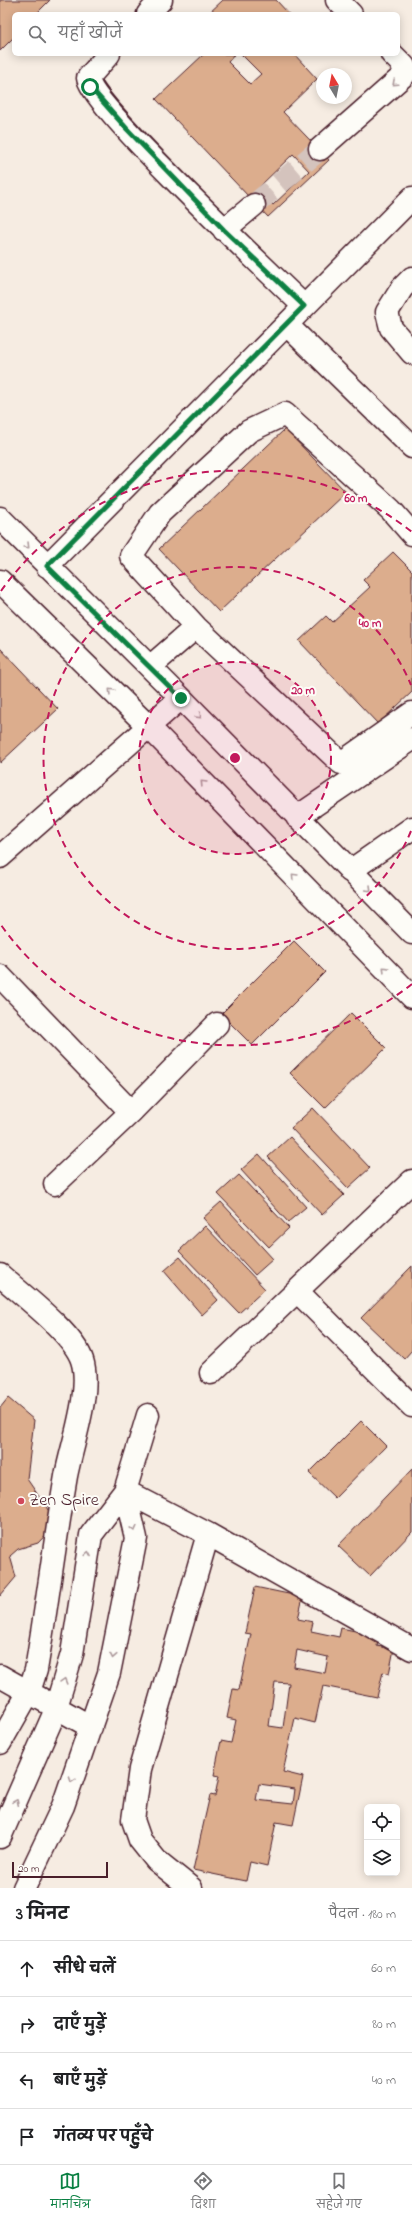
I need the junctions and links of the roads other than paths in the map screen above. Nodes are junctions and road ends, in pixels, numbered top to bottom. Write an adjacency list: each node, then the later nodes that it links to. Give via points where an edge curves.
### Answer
1 (161, 0): 3 (street)
2 (337, 0): 4 (street)
3 (150, 12)
4 (349, 12)
5 (107, 56): 10 (street, via 90,74 90,87)
6 (394, 56): 7 (street, one-way to 7, via 404,66 404,75)
7 (320, 149)
8 (412, 198): 12 (street)
9 (254, 205): 10 (street)
10 (224, 230): 12 (street)
11 (412, 278): 14 (street, via 386,312 391,328)
12 (304, 306): 13 (street)
13 (287, 325): 15 (street); 18 (street)
14 (412, 353)
15 (412, 447)
16 (0, 518): 18 (street, one-way to 18)
17 (412, 534): 20 (street, via 380,499 285,414 249,431 166,507 131,556)
18 (47, 566): 21 (street)
19 (0, 581): 24 (street, one-way to 19)
20 (196, 627): 21 (street); 23 (street, via 341,763)
21 (150, 667): 22 (street)
22 (181, 698): 24 (street); 26 (street, one-way to 26)
23 (412, 713)
24 (149, 727): 28 (street, via 91,775); 32 (street, one-way to 24)
25 (412, 739): 26 (street)
26 (297, 817): 29 (street)
27 (412, 828): 29 (street)
28 (0, 858)
29 (350, 871): 30 (street, one-way to 30)
30 (412, 933)
31 (0, 976): 34 (street)
32 (412, 997)
33 (217, 1024): 34 (street)
34 (131, 1112): 36 (street)
35 (412, 1181): 38 (street)
36 (55, 1184)
37 (0, 1275): 46 (street, via 65,1334 81,1358 84,1374 80,1414 66,1475 36,1670)
38 (297, 1291): 39 (street); 40 (street)
39 (211, 1373)
40 (412, 1406)
41 (148, 1415): 42 (street)
42 (125, 1491): 43 (street); 47 (street, one-way to 42, via 72,1654 91,1535); 48 (street, one-way to 48, via 136,1538 109,1673)
43 (208, 1534): 44 (street); 52 (street, via 140,1769 133,1820 140,1840 156,1860)
44 (412, 1649)
45 (0, 1676): 46 (street)
46 (29, 1692): 47 (street); 49 (street)
47 (56, 1707): 48 (street); 50 (street, one-way to 47)
48 (91, 1727): 51 (street, one-way to 51, via 63,1806)
49 (0, 1743)
50 (0, 1838)
51 (24, 1888)
52 (190, 1888)

